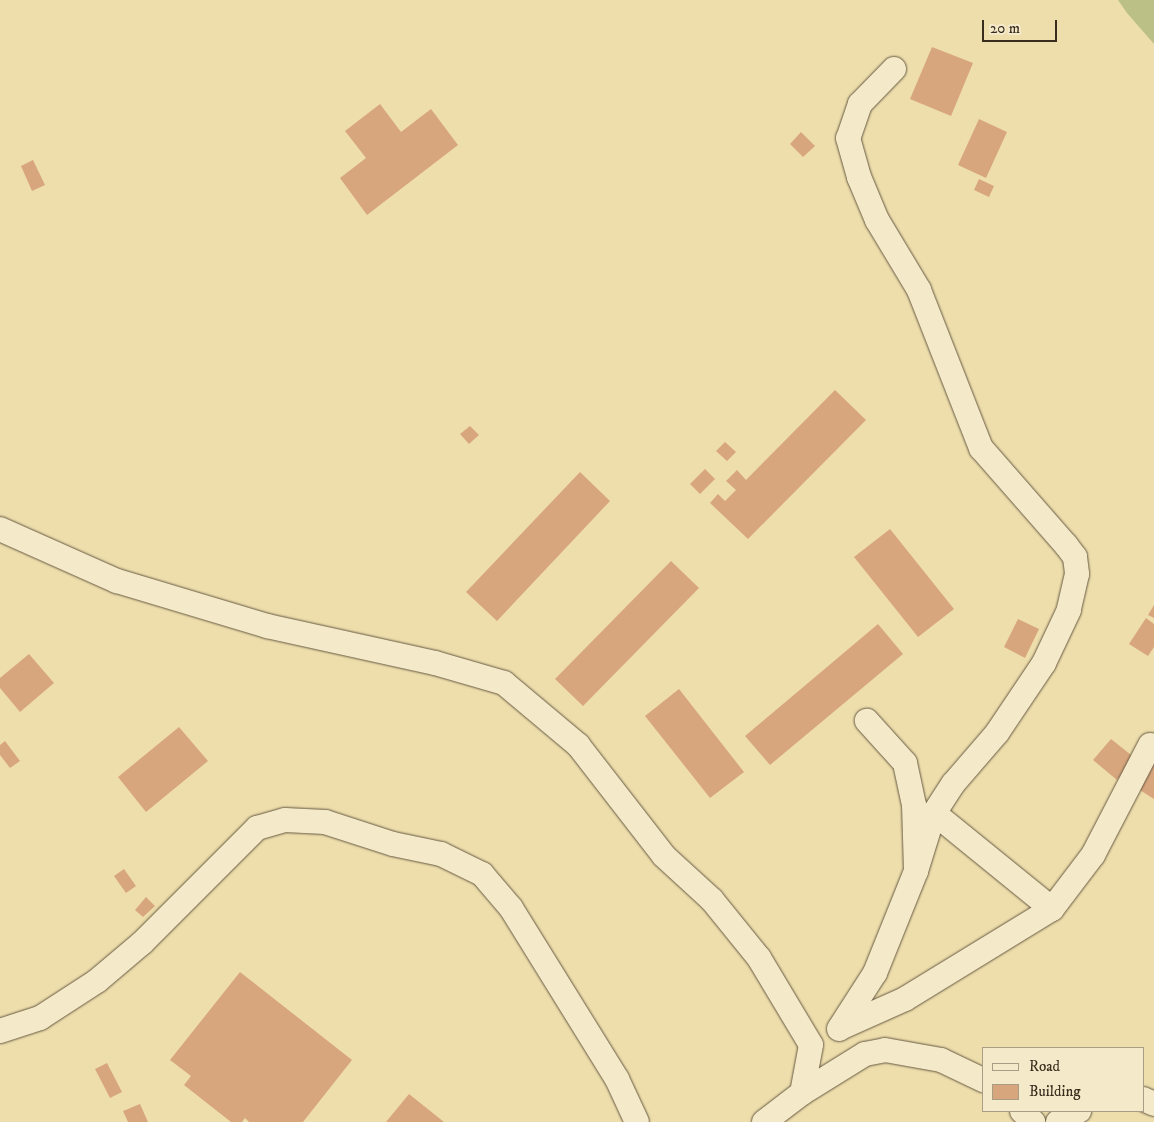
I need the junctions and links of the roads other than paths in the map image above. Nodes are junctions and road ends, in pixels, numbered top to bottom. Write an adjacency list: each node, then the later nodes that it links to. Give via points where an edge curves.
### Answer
1 (894, 68): 5 (street, via 860,104 848,138 859,177 877,220 919,290 981,448 1066,545 1075,557 1077,574 1069,610 1044,663 997,733 953,784)
2 (0, 529): 10 (street, via 117,582 267,626 504,683 578,745 664,856 712,900 760,958)
3 (867, 721): 6 (street, via 905,763 914,805)
4 (1150, 744): 7 (street, via 1093,855)
5 (934, 813): 6 (street); 7 (street)
6 (916, 871): 8 (street, via 875,973)
7 (1052, 909): 8 (street, via 905,999)
8 (840, 1028): 10 (street)
9 (0, 1031): 15 (street, via 40,1018 97,981 142,943 257,828 285,820 325,822 393,844 441,854 482,874 511,908 617,1080)
10 (811, 1045): 12 (street)
11 (982, 1080): 12 (street, via 915,1052 885,1050 865,1054)
12 (802, 1093): 16 (street)
13 (1023, 1112): 17 (street)
14 (1077, 1112): 18 (street)
15 (636, 1122)
16 (764, 1122)
17 (1033, 1122)
18 (1058, 1122)

